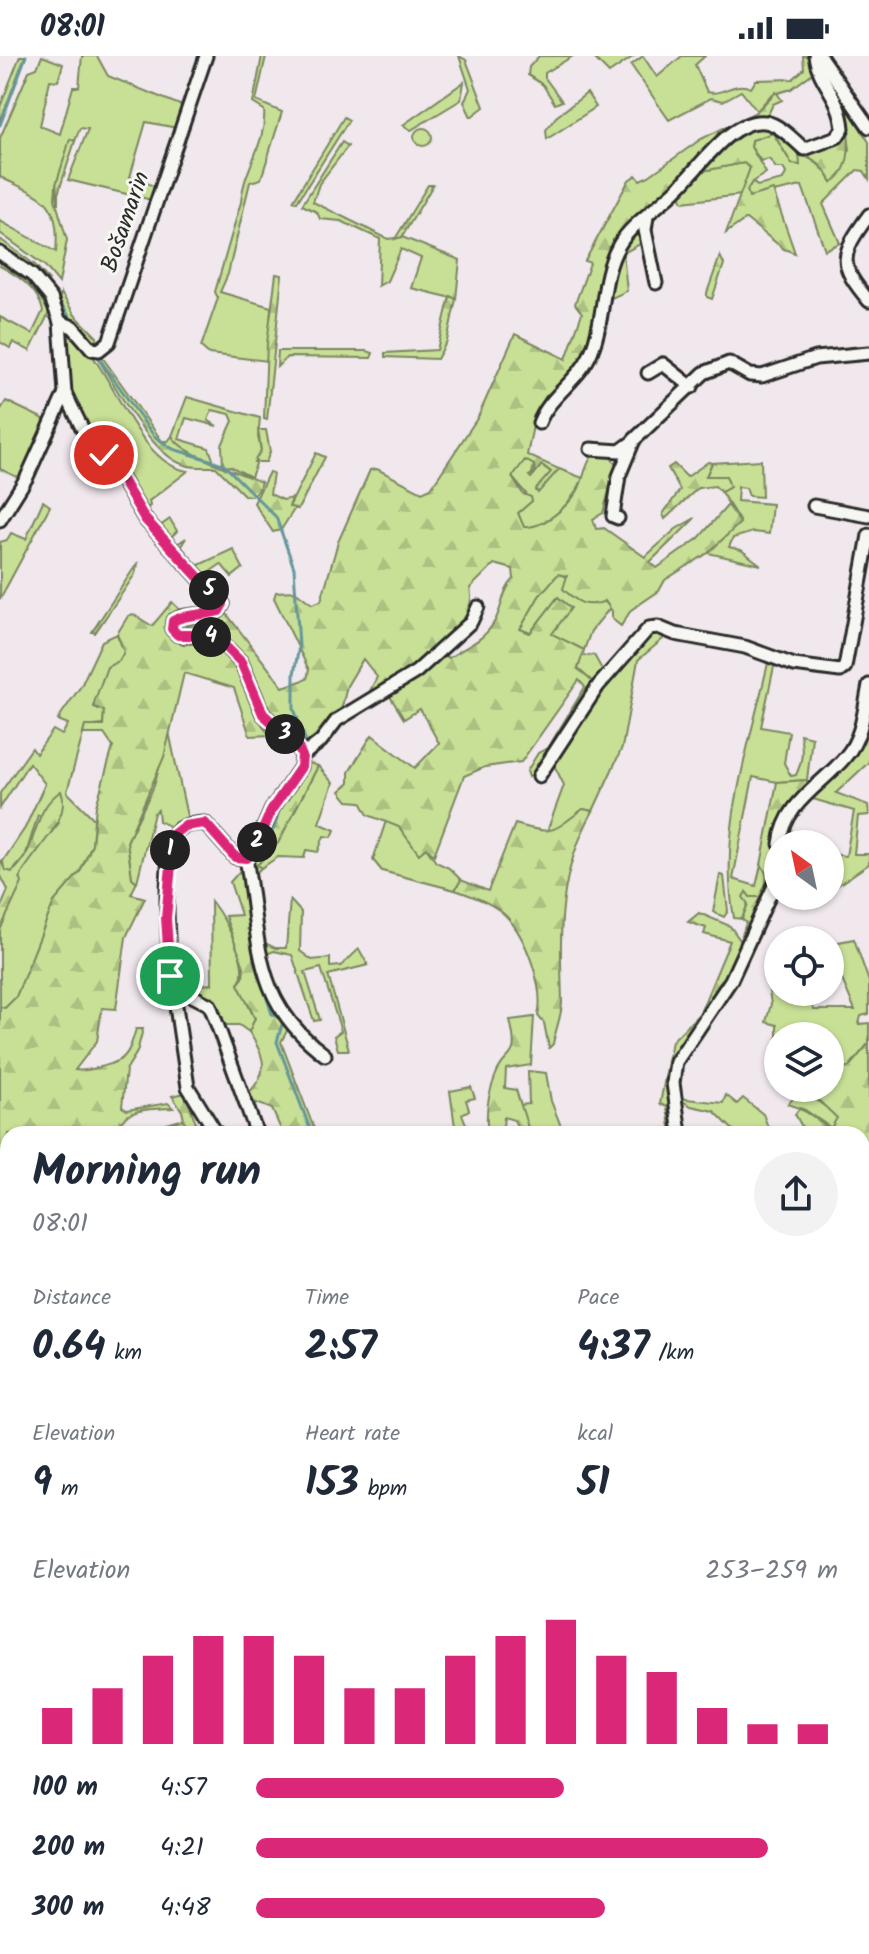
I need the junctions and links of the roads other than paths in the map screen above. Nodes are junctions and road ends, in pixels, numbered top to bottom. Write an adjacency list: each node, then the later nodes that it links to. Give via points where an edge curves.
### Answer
1 (206, 56): 9 (street, Bošamarin, via 109,342 92,349 73,327)
2 (817, 56): 3 (street); 5 (street, via 817,70 839,103 843,128 837,137 804,149 773,124 749,124 715,147)
3 (869, 127)
4 (869, 215): 8 (street, via 844,268)
5 (647, 217): 7 (street); 14 (street, via 620,243 592,352)
6 (0, 253): 9 (street, Bošamarin, via 32,275 51,298)
7 (656, 283)
8 (867, 296)
9 (60, 322): 13 (street, Bošamarin)
10 (869, 353): 12 (street, via 816,358 762,376 723,364 704,373)
11 (648, 373): 12 (street, via 663,364)
12 (692, 387): 15 (street)
13 (65, 393): 20 (street, via 27,477); 24 (street, Bošamarin, via 85,434 118,473 145,519 223,604 209,615 180,616 172,629 178,635 219,640 241,662 263,714)
14 (539, 423)
15 (634, 440): 16 (street, via 620,451); 19 (street, via 617,488 613,516)
16 (591, 449)
17 (814, 506): 18 (street)
18 (869, 516)
19 (618, 518)
20 (0, 520)
21 (869, 535): 25 (street, via 845,667 840,671 794,665 745,647 649,628 598,686)
22 (478, 607): 24 (street, via 471,622 416,672 337,720)
23 (869, 685): 26 (street, via 854,744 792,809)
24 (302, 756): 27 (street, via 301,767)
25 (539, 776)
26 (785, 830)
27 (246, 858): 29 (street, via 235,857 205,823 184,826 174,834 166,918); 30 (street, via 272,998 299,1036)
28 (764, 908): 33 (street, via 731,980 676,1062)
29 (173, 986): 31 (street, via 188,1087); 32 (street, via 210,1005)
30 (325, 1055)
31 (212, 1126)
32 (254, 1126)
33 (679, 1126)

